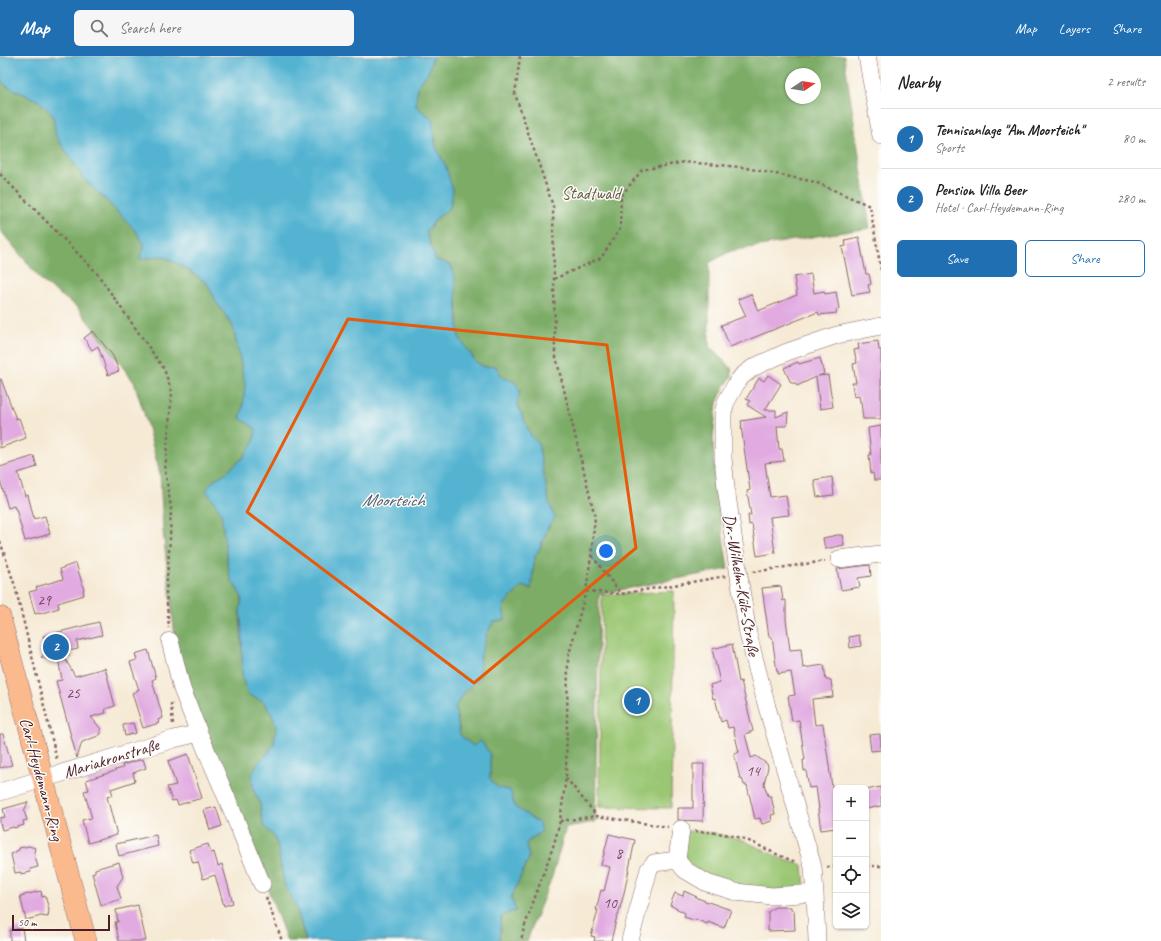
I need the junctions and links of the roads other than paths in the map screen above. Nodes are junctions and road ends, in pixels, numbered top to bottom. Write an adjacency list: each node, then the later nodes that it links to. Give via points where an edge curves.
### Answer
1 (867, 56): 2 (street)
2 (881, 136)
3 (881, 326): 14 (street, Dr.-Wilhelm-Külz-Straße, via 837,335 787,352 749,370 733,388 723,413 723,458 745,573 748,634 813,867)
4 (881, 554): 5 (street)
5 (839, 559)
6 (0, 617): 9 (main road, Carl-Heydemann-Ring)
7 (170, 641): 8 (street, via 182,689)
8 (199, 733): 9 (street, Mariakronstraße, via 174,738); 13 (street)
9 (51, 776): 10 (street, Mariakronstraße); 16 (main road, Carl-Heydemann-Ring)
10 (0, 792)
11 (681, 829): 12 (street)
12 (677, 860): 14 (street, via 685,870 707,882 736,892 772,896); 15 (street, via 654,863 649,869)
13 (262, 884)
14 (815, 893): 17 (street, Dr.-Wilhelm-Külz-Straße)
15 (630, 940)
16 (86, 941)
17 (817, 941)

